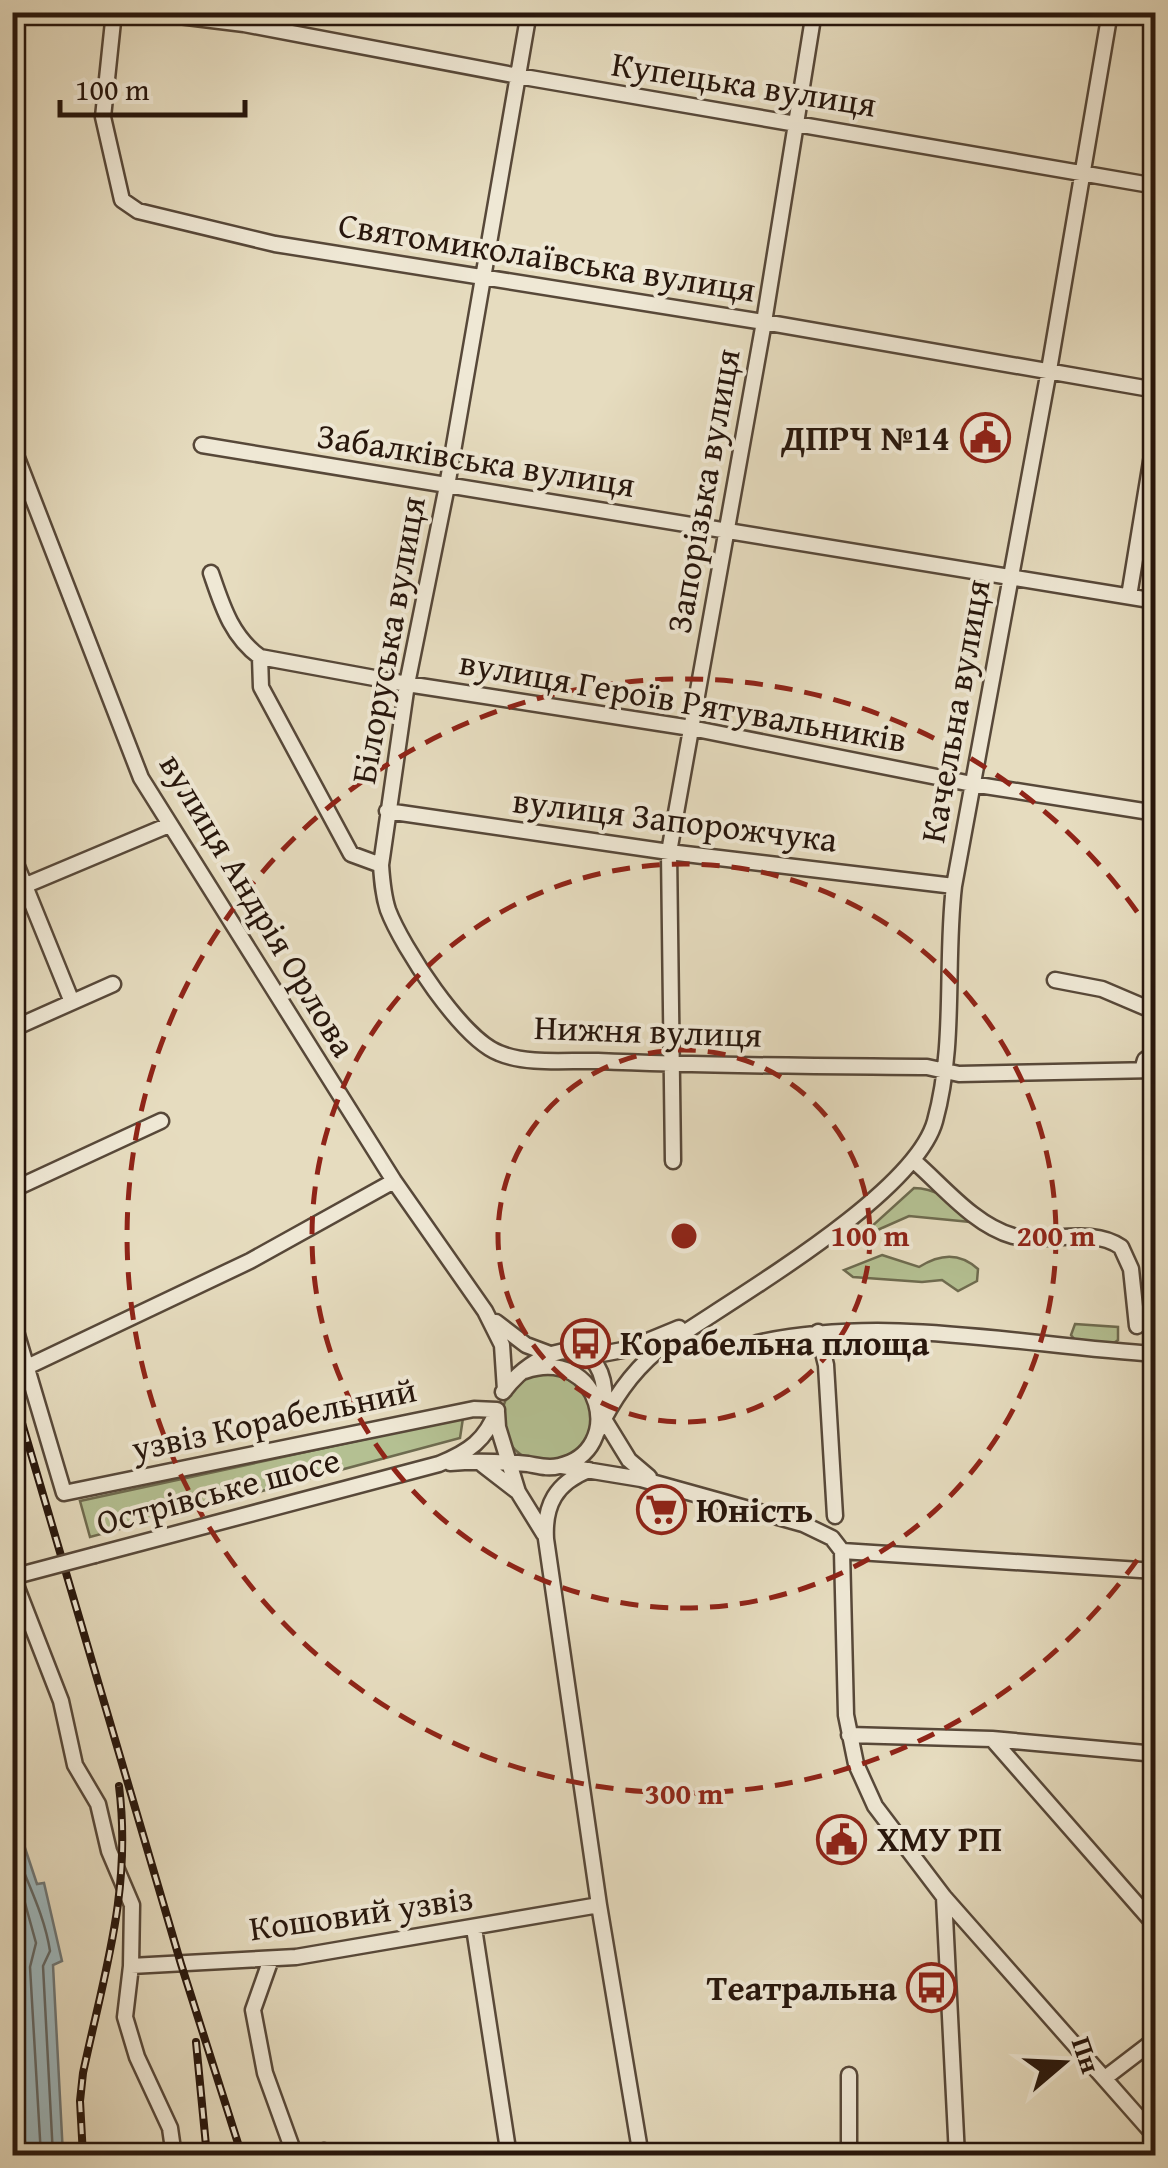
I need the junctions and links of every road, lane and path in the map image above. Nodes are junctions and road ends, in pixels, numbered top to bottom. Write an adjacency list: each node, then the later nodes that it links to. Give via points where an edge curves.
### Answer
1 (114, 12): 11 (street, Святомиколаївська вулиця, via 103,117 122,200 138,211 275,244)
2 (146, 12): 6 (street, Купецька вулиця)
3 (529, 12): 7 (street, Білоруська вулиця)
4 (814, 12): 8 (street, Запорізька вулиця)
5 (1110, 12): 9 (street, Качельна вулиця)
6 (245, 18): 7 (street, Купецька вулиця)
7 (518, 76): 8 (street, Купецька вулиця); 11 (street, Білоруська вулиця)
8 (797, 123): 9 (street, Купецька вулиця); 12 (street, Запорізька вулиця)
9 (1082, 173): 10 (street, Купецька вулиця); 13 (street, Качельна вулиця)
10 (1156, 186)
11 (484, 277): 12 (street, Святомиколаївська вулиця); 18 (street, Білоруська вулиця)
12 (764, 322): 13 (street, Святомиколаївська вулиця); 19 (street, Запорізька вулиця)
13 (1049, 370): 14 (street, Святомиколаївська вулиця); 21 (street, Качельна вулиця)
14 (1156, 390)
15 (1156, 431): 22 (street)
16 (12, 445): 30 (street, вулиця Андрія Орлова, via 142,778)
17 (202, 445): 18 (street, Забалківська вулиця)
18 (447, 486): 19 (street, Забалківська вулиця); 25 (street, Білоруська вулиця)
19 (725, 532): 21 (street, Забалківська вулиця); 26 (street, Запорізька вулиця)
20 (210, 572): 24 (street, via 232,626)
21 (1010, 576): 22 (street, Забалківська вулиця); 27 (street, Качельна вулиця)
22 (1129, 596): 23 (street, Забалківська вулиця)
23 (1156, 600)
24 (260, 656): 25 (street, вулиця Героїв Рятувальників); 33 (street, via 261,687 351,854)
25 (407, 684): 26 (street, вулиця Героїв Рятувальників); 28 (street, Білоруська вулиця)
26 (691, 728): 27 (street, вулиця Героїв Рятувальників); 31 (street, Запорізька вулиця)
27 (972, 784): 29 (street, вулиця Героїв Рятувальників); 34 (street, Качельна вулиця)
28 (388, 811): 31 (street, вулиця Запорожчука); 33 (street, Білоруська вулиця)
29 (1156, 812)
30 (169, 825): 35 (street); 48 (street, вулиця Андрія Орлова)
31 (669, 852): 34 (street, вулиця Запорожчука); 42 (street, Запорізька вулиця)
32 (12, 854): 35 (street)
33 (381, 865): 42 (street, Нижня вулиця, via 400,936 446,1003 488,1047 525,1058)
34 (954, 886): 44 (street, Качельна вулиця)
35 (18, 888): 38 (street)
36 (1055, 980): 39 (street, via 1102,989)
37 (113, 984): 38 (street)
38 (72, 1002): 40 (street)
39 (1156, 1012)
40 (12, 1029)
41 (1156, 1052): 43 (street, via 1145,1060)
42 (672, 1064): 44 (street, Нижня вулиця); 46 (street, Запорізька вулиця)
43 (1149, 1070): 44 (street, Нижня вулиця)
44 (945, 1071): 47 (street, Качельна вулиця, via 935,1122)
45 (161, 1121): 49 (street)
46 (672, 1160)
47 (914, 1161): 51 (street, Качельна вулиця, via 876,1199); 53 (street, via 1001,1231 1102,1238 1121,1247)
48 (394, 1181): 50 (street, вулиця Андрія Орлова); 59 (street, via 250,1260)
49 (12, 1190)
50 (485, 1311): 58 (street, вулиця Андрія Орлова, via 514,1337); 60 (street, вулиця Андрія Орлова, via 502,1345)
51 (706, 1316): 57 (street, Качельна вулиця, via 628,1349); 61 (street, Качельна вулиця, via 636,1368)
52 (12, 1318): 59 (street)
53 (1136, 1326)
54 (818, 1332): 55 (street); 56 (street, via 930,1332); 75 (street)
55 (757, 1343)
56 (1156, 1354)
57 (590, 1357): 58 (street, Качельна вулиця); 58 (street, via 564,1348); 63 (street, via 603,1386)
58 (556, 1359): 60 (street, via 525,1371); 63 (street, via 588,1385)
59 (26, 1367): 62 (street, узвіз Корабельний, via 64,1493 474,1409)
60 (504, 1390): 62 (street)
61 (614, 1398): 63 (street, Качельна вулиця); 64 (street)
62 (497, 1410): 65 (street); 66 (street, Острівське шосе, via 485,1436)
63 (600, 1425): 64 (street); 70 (street, via 589,1447)
64 (615, 1440): 72 (street)
65 (504, 1443): 68 (street); 69 (street)
66 (440, 1464): 67 (street, Острівське шосе); 79 (street, Острівське шосе, bridge)
67 (481, 1464): 68 (street, Острівське шосе); 73 (street)
68 (510, 1464): 69 (street, Острівське шосе); 73 (street)
69 (530, 1464): 70 (street)
70 (562, 1466): 71 (street); 74 (street)
71 (590, 1470): 72 (street); 74 (street, via 561,1486)
72 (658, 1483): 77 (street, via 802,1524 832,1538)
73 (518, 1492): 76 (street)
74 (547, 1510): 76 (street)
75 (836, 1516)
76 (546, 1539): 84 (street)
77 (842, 1551): 78 (street); 80 (street)
78 (1156, 1570)
79 (12, 1576): 88 (street, via 62,1701 75,1765 98,1804 132,1905)
80 (849, 1735): 81 (street); 83 (street, via 875,1806)
81 (992, 1739): 82 (street); 85 (street)
82 (1156, 1754)
83 (944, 1897): 91 (street); 98 (street)
84 (599, 1905): 86 (street, Кошовий узвіз); 96 (street)
85 (1156, 1926)
86 (474, 1928): 87 (street, Кошовий узвіз); 95 (street)
87 (272, 1959): 88 (street, Кошовий узвіз); 94 (street, via 254,2010 265,2073)
88 (131, 1966): 93 (street, via 125,2017 170,2128)
89 (1156, 2038): 91 (street)
90 (849, 2075): 97 (street)
91 (1105, 2078): 92 (street)
92 (1156, 2137)
93 (174, 2156)
94 (295, 2156)
95 (509, 2156)
96 (642, 2156)
97 (849, 2156)
98 (957, 2156)

